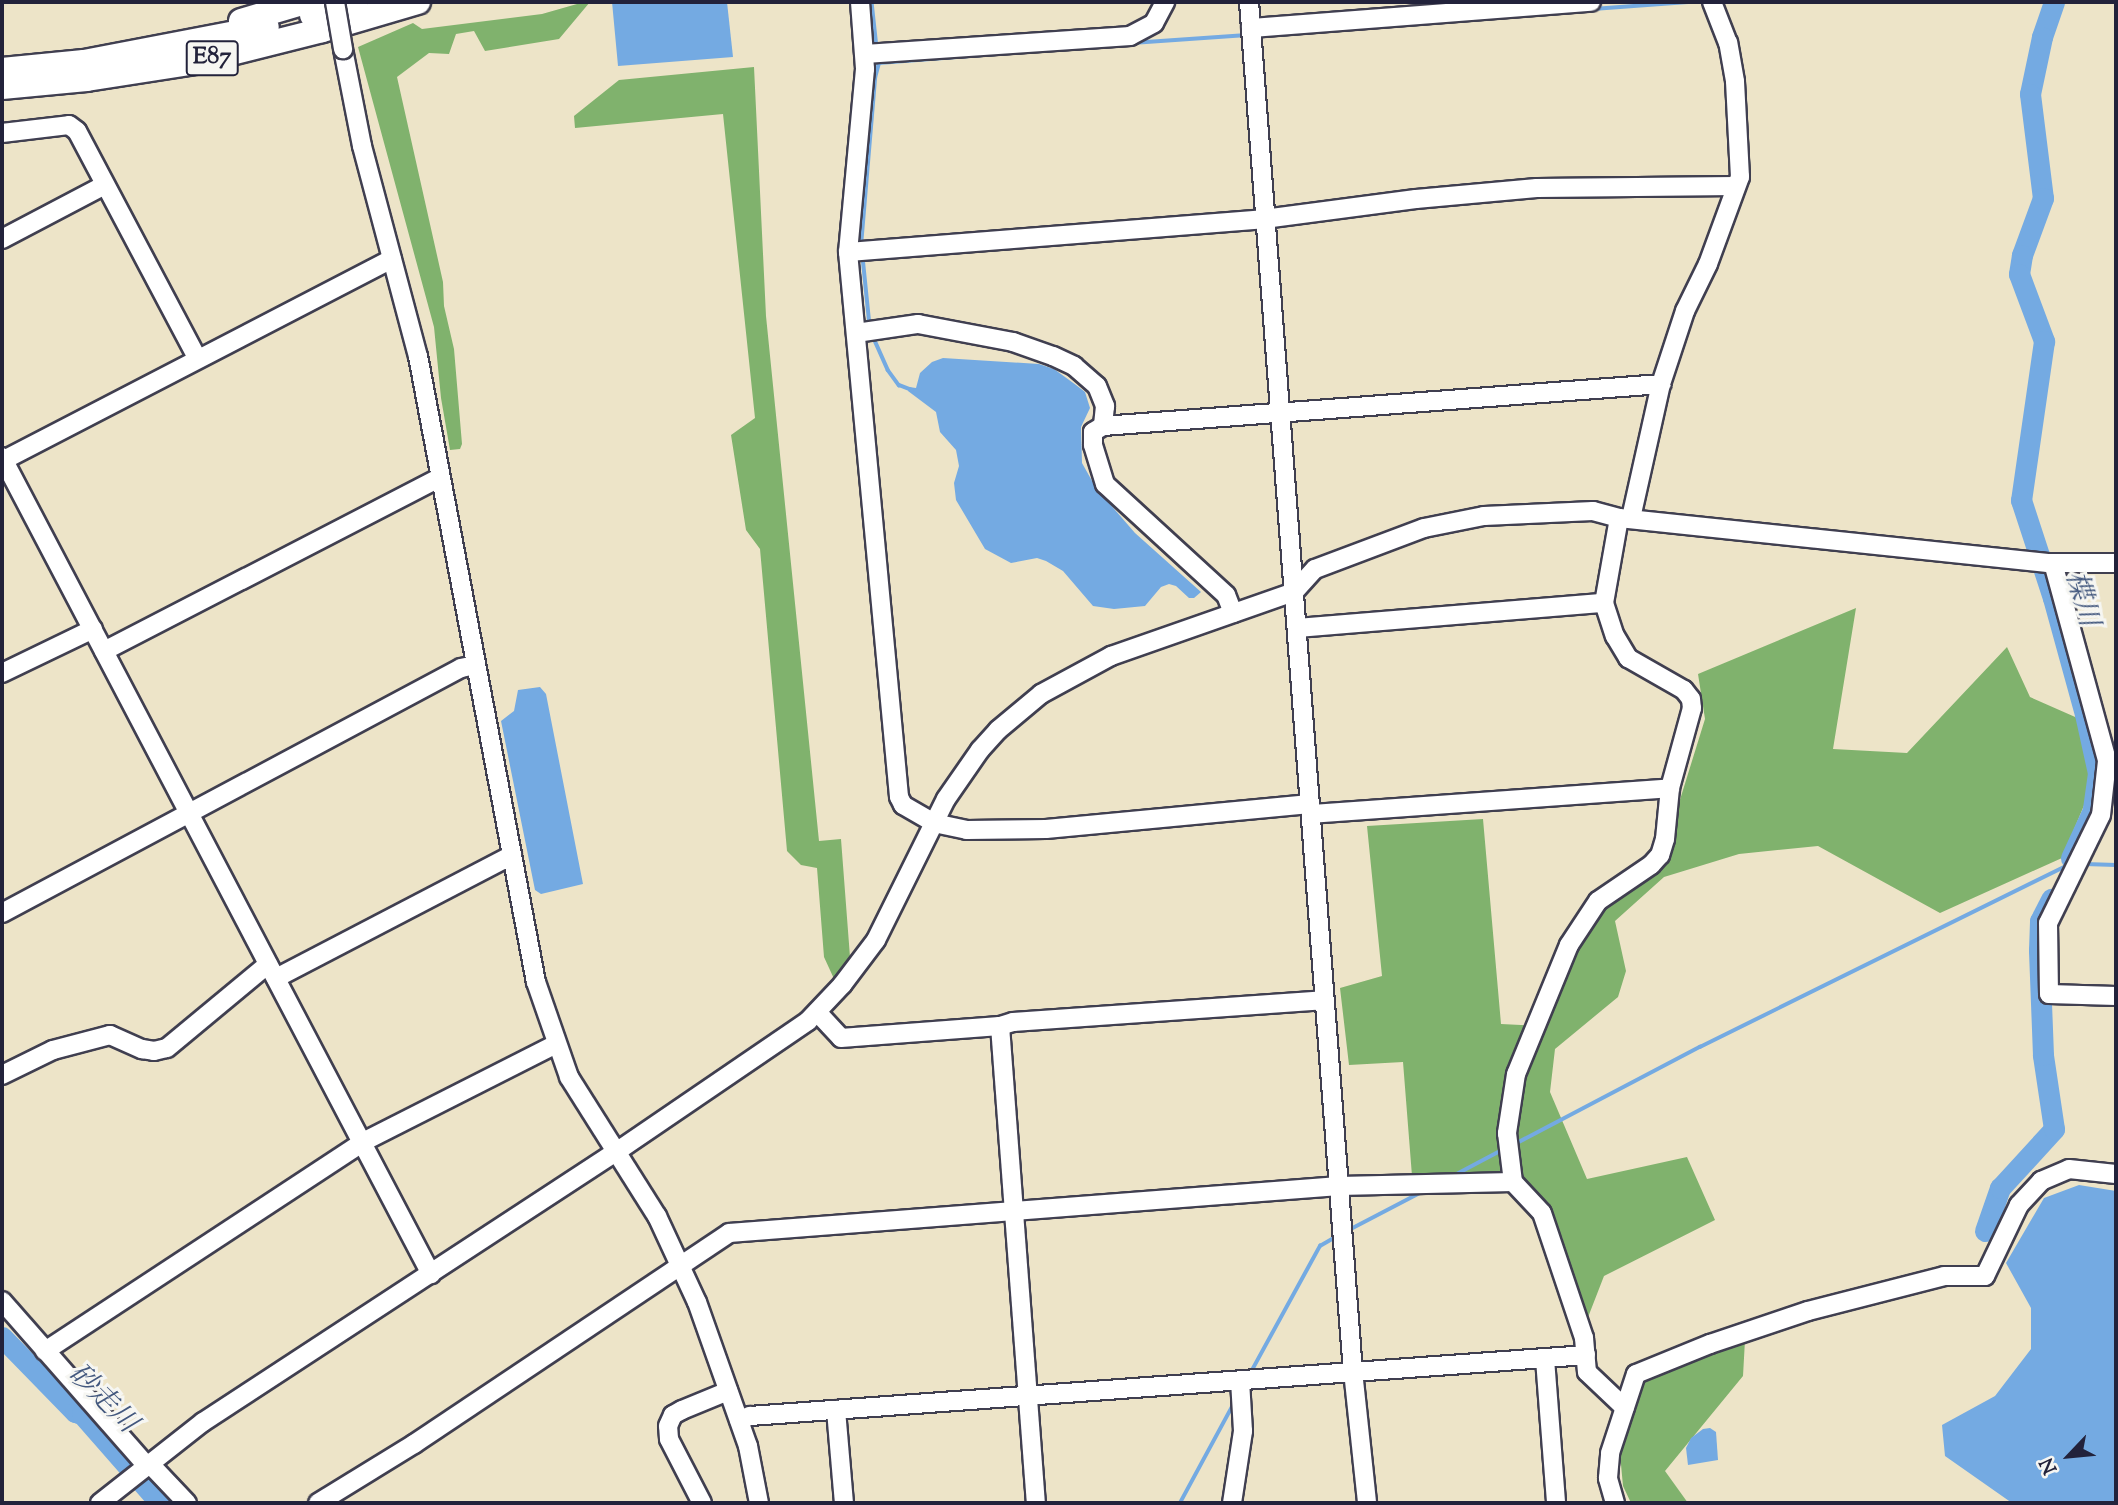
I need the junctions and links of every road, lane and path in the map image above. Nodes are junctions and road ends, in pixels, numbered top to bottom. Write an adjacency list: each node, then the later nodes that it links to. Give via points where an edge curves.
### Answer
1 (305, 2): 12 (highway, via 149,44)
2 (335, 2): 21 (street, bridge, via 362,145)
3 (356, 2): 12 (highway, E87, via 252,31)
4 (418, 2): 14 (highway, E87, via 195,62)
5 (860, 2): 11 (street)
6 (1165, 2): 11 (street, via 1154,23 1130,36)
7 (1249, 2): 10 (street)
8 (1591, 2): 10 (street)
9 (1712, 2): 17 (street, via 1728,43 1735,81 1740,177)
10 (1251, 28): 18 (street)
11 (865, 54): 20 (street)
12 (126, 55): 13 (highway, E87)
13 (2, 70)
14 (2, 87)
15 (2, 133): 16 (street, via 69,125 77,131)
16 (105, 185): 19 (street); 23 (street)
17 (1736, 186): 18 (street, via 1536,188); 24 (street)
18 (1264, 219): 20 (street); 25 (street)
19 (2, 239)
20 (848, 252): 22 (street)
21 (392, 259): 23 (street); 28 (street, via 418,356)
22 (856, 333): 26 (street, via 918,324 1013,342 1053,356 1074,366 1097,386 1105,405); 43 (street, via 899,797 903,805)
23 (197, 358): 27 (street)
24 (1661, 384): 25 (street); 29 (street)
25 (1281, 412): 26 (street); 32 (street)
26 (1103, 426): 34 (street, via 1093,432 1093,445 1105,484 1226,595)
27 (2, 460): 36 (street)
28 (439, 478): 37 (street); 38 (street)
29 (1625, 518): 30 (street); 32 (street, via 1593,511 1484,516 1424,528 1315,569); 33 (street)
30 (2050, 563): 31 (street); 47 (street, via 2106,761 2101,815 2048,923 2049,994)
31 (2116, 563)
32 (1294, 592): 34 (street); 35 (street)
33 (1604, 603): 35 (street); 40 (street, via 1628,658 1684,690 1691,699)
34 (1233, 613): 43 (street, via 1111,656 1041,694 980,750)
35 (1297, 628): 41 (street)
36 (93, 629): 37 (street); 39 (street)
37 (104, 651): 42 (street)
38 (475, 665): 42 (street, via 461,668); 44 (street)
39 (2, 673)
40 (1670, 788): 41 (street); 56 (street, via 1660,855 1598,901 1569,945 1539,1013 1510,1103 1507,1133)
41 (1311, 809): 43 (street, via 1046,829 967,830); 48 (street)
42 (188, 814): 45 (street); 46 (street)
43 (933, 823): 49 (street, via 876,940)
44 (513, 855): 46 (street); 51 (street, via 537,982)
45 (2, 913)
46 (272, 971): 52 (street, via 167,1048 142,1049 110,1035 53,1049); 53 (street)
47 (2116, 996)
48 (1324, 1000): 50 (street); 57 (street)
49 (817, 1012): 50 (street, via 841,1038); 54 (street, via 782,1041)
50 (1000, 1026): 58 (street)
51 (556, 1044): 53 (street); 54 (street, via 579,1097)
52 (2, 1075)
53 (363, 1142): 60 (street); 62 (street)
54 (616, 1152): 59 (street, via 657,1216); 60 (street)
55 (2116, 1174): 69 (street, via 2068,1169 2041,1181 2019,1205 1985,1276 1944,1276 1808,1311 1710,1344 1636,1374)
56 (1513, 1182): 57 (street); 63 (street, via 1542,1213)
57 (1339, 1186): 58 (street); 65 (street)
58 (1014, 1210): 59 (street, via 736,1232); 68 (street)
59 (681, 1265): 67 (street); 75 (street)
60 (431, 1274): 72 (street, via 203,1422)
61 (2, 1301): 62 (street)
62 (45, 1351): 72 (street)
63 (1586, 1355): 64 (street); 69 (street, via 1587,1372)
64 (1545, 1359): 65 (street); 82 (street)
65 (1353, 1371): 66 (street); 81 (street)
66 (1240, 1381): 68 (street); 80 (street, via 1244,1431)
67 (728, 1391): 71 (street); 76 (street, via 682,1410 668,1426 669,1439)
68 (1028, 1397): 70 (street); 79 (street)
69 (1625, 1408): 83 (street, via 1610,1453 1608,1478)
70 (836, 1410): 71 (street); 78 (street)
71 (739, 1420): 77 (street, via 755,1471)
72 (141, 1469): 73 (street); 74 (street)
73 (100, 1503)
74 (187, 1503)
75 (318, 1503)
76 (702, 1503)
77 (759, 1503)
78 (844, 1503)
79 (1036, 1503)
80 (1233, 1503)
81 (1367, 1503)
82 (1556, 1503)
83 (1615, 1503)

